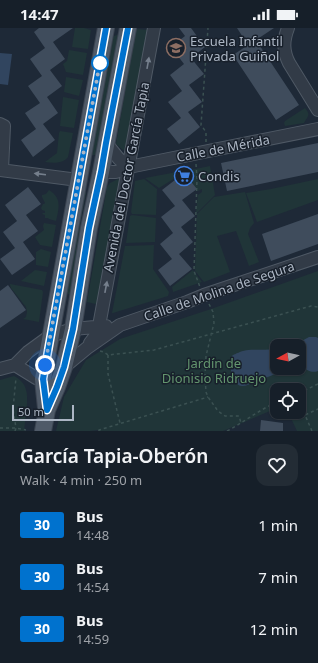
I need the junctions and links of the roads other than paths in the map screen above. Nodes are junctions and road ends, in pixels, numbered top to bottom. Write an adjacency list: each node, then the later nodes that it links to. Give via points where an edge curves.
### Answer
1 (106, 28): 12 (main road, Avenida del Doctor García Tapia)
2 (128, 28): 8 (main road, Avenida del Doctor García Tapia)
3 (154, 28): 9 (street, Avenida del Doctor García Tapia, one-way to 3)
4 (288, 28): 5 (street, via 284,40 285,55)
5 (318, 110)
6 (0, 124): 10 (street, via 4,126)
7 (318, 129): 9 (street, Calle de Mérida)
8 (106, 143): 9 (street, via 119,159); 11 (main road, Avenida del Doctor García Tapia)
9 (129, 166): 11 (street, Calle de Mérida, via 116,172); 16 (street, Avenida del Doctor García Tapia, one-way to 9)
10 (1, 170): 12 (street, one-way to 10)
11 (101, 172): 13 (main road, Avenida del Doctor García Tapia)
12 (78, 180): 13 (main road, via 86,183 88,188); 18 (main road, Avenida del Doctor García Tapia)
13 (89, 228): 17 (main road, Avenida del Doctor García Tapia)
14 (318, 257): 15 (street, Calle de Molina de Segura)
15 (120, 325): 16 (street, Calle de Molina de Segura); 19 (street, Calle de Molina de Segura)
16 (99, 326): 17 (street, Calle de Molina de Segura); 19 (street, Calle de Molina de Segura)
17 (78, 328): 18 (street); 19 (street, via 90,333); 22 (main road, Avenida del Doctor García Tapia)
18 (50, 336): 20 (street); 25 (main road, Avenida del Doctor García Tapia)
19 (89, 345): 22 (street, Calle de Molina de Segura)
20 (28, 352): 21 (street); 24 (street)
21 (14, 365): 23 (street); 24 (street)
22 (64, 367): 25 (street, Calle de Molina de Segura); 26 (main road, Avenida del Doctor García Tapia)
23 (0, 369)
24 (28, 373): 25 (street)
25 (43, 379): 26 (main road, Avenida del Doctor García Tapia)
26 (47, 410): 27 (main road, Avenida del Doctor García Tapia)
27 (42, 431)

